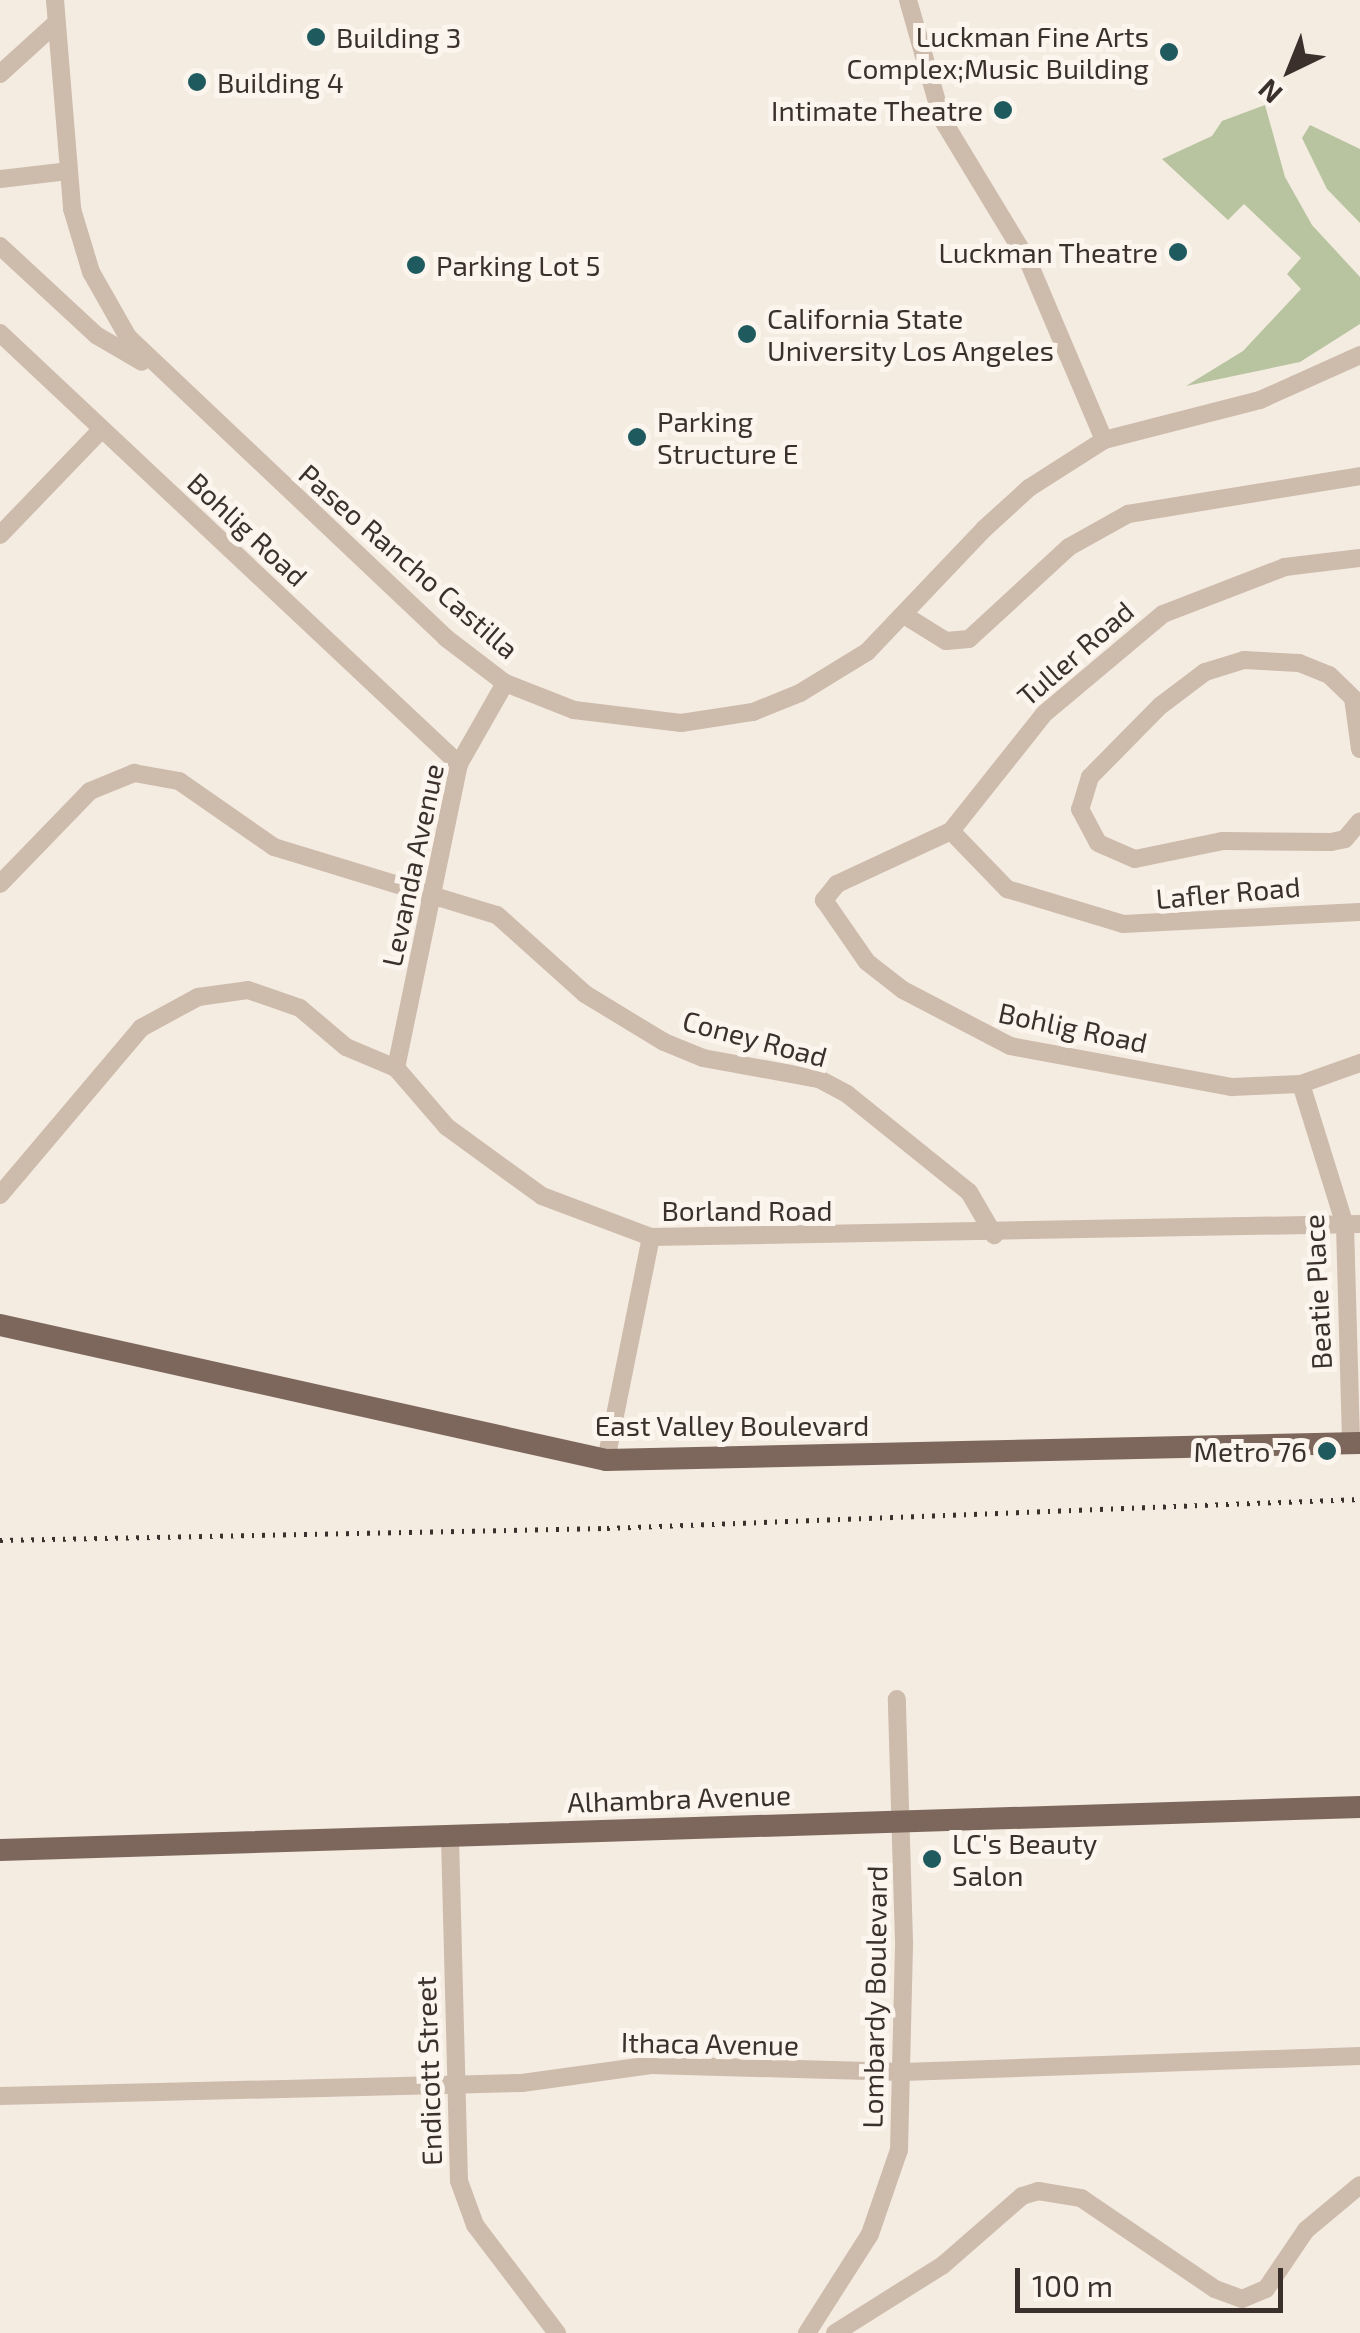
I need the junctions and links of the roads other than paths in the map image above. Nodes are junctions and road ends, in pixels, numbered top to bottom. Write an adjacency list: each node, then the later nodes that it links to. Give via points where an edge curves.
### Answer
1 (54, 0): 3 (street, Paseo Rancho Castilla)
2 (908, 0): 12 (street, via 942,119 1028,261)
3 (56, 23): 4 (street); 5 (street, Paseo Rancho Castilla)
4 (0, 74)
5 (68, 171): 6 (street); 10 (street, Paseo Rancho Castilla, via 90,272 128,337)
6 (0, 179)
7 (0, 246): 10 (street, via 96,335)
8 (0, 333): 11 (street, Bohlig Road)
9 (1360, 355): 12 (street, Paseo Rancho Castilla, via 1260,400)
10 (161, 374): 17 (street, Paseo Rancho Castilla, via 446,638)
11 (102, 429): 14 (street); 20 (street, Bohlig Road)
12 (1104, 440): 16 (street, Paseo Rancho Castilla, via 1018,498)
13 (1360, 476): 16 (street, via 1128,514 1070,547 969,639 946,641)
14 (0, 535)
15 (1360, 558): 22 (street, Tuller Road, via 1285,567 1163,614 1044,714)
16 (904, 615): 17 (street, Paseo Rancho Castilla, via 831,677 781,702 718,720 614,720)
17 (505, 683): 20 (street, Levanda Avenue)
18 (1356, 698): 19 (street); 21 (street, via 1329,675 1299,663 1244,660 1206,672 1160,706 1090,777 1080,809 1098,842 1135,859 1223,841 1331,842 1345,839)
19 (1360, 749)
20 (460, 764): 24 (street, Levanda Avenue)
21 (1360, 821)
22 (951, 831): 25 (street, Tuller Road, via 837,884); 26 (street, Lafler Road, via 1007,889 1123,924)
23 (0, 884): 24 (street, Coney Road, via 90,792 112,778 156,773 202,794 274,847)
24 (434, 892): 28 (street, Levanda Avenue); 32 (street, Coney Road, via 508,922 585,994 664,1042 703,1058 819,1080 848,1094 969,1192)
25 (824, 900): 29 (street, Bohlig Road, via 868,962 985,1038 1232,1087)
26 (1360, 912)
27 (1360, 1064): 29 (street, Bohlig Road)
28 (396, 1068): 30 (street, Borland Road, via 346,1047 300,1008 270,994 228,990 198,997 141,1028); 33 (street, Borland Road, via 447,1127 542,1196)
29 (1301, 1084): 31 (street, Beatie Place)
30 (0, 1195)
31 (1352, 1225): 32 (street, Borland Road); 35 (street, Beatie Place)
32 (994, 1236): 33 (street, Borland Road)
33 (651, 1238): 36 (street)
34 (0, 1325): 36 (main road, East Valley Boulevard)
35 (1355, 1443): 36 (main road, East Valley Boulevard)
36 (606, 1460)
37 (897, 1699): 39 (street, Lombardy Boulevard)
38 (1360, 1807): 39 (main road, Alhambra Avenue)
39 (903, 1823): 40 (main road, Alhambra Avenue); 43 (street, Lombardy Boulevard)
40 (450, 1838): 41 (main road, Alhambra Avenue); 44 (street, Endicott Street)
41 (0, 1850)
42 (1360, 2056): 43 (street, Ithaca Avenue)
43 (903, 2072): 44 (street, Ithaca Avenue, via 651,2065); 48 (street, Lombardy Boulevard, via 899,2150 884,2205)
44 (459, 2084): 45 (street, Ithaca Avenue); 47 (street, Endicott Street, via 460,2181 475,2224)
45 (0, 2096)
46 (1360, 2185): 49 (street, via 1306,2230 1266,2289 1242,2299 1215,2289 1082,2198 1038,2191 1022,2196 943,2265)
47 (557, 2333)
48 (807, 2333)
49 (835, 2333)

